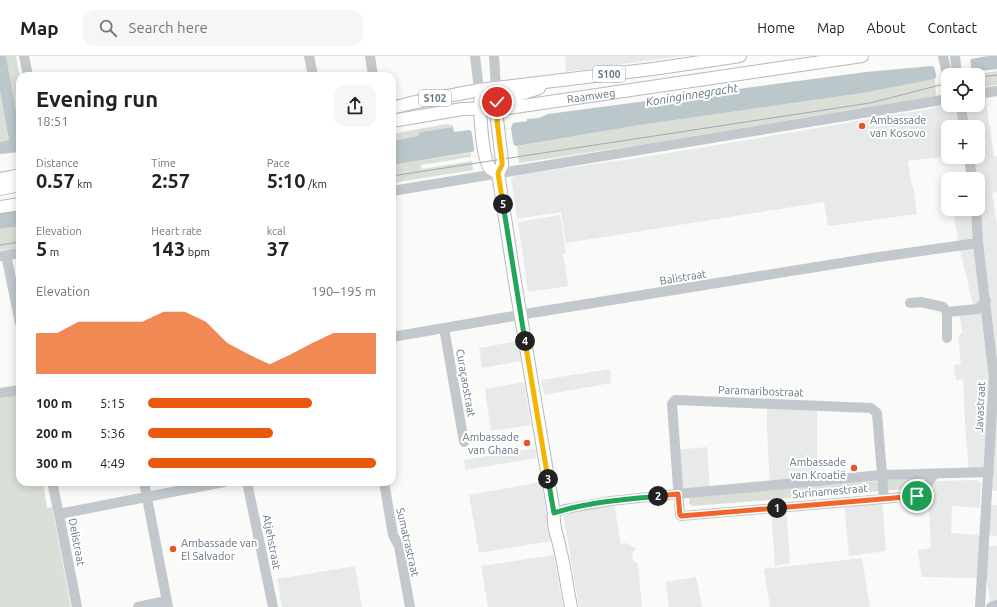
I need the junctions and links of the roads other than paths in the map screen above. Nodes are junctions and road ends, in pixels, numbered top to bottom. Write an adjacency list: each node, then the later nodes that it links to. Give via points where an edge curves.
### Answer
1 (24, 56): 8 (street)
2 (309, 56): 9 (street)
3 (370, 56): 10 (street)
4 (475, 56): 11 (street)
5 (494, 56): 14 (street)
6 (740, 56): 14 (main road, Raamweg / S100, via 566,79)
7 (862, 56): 14 (main road, Raamweg / S100)
8 (27, 72)
9 (312, 72)
10 (372, 72)
11 (479, 90): 14 (main road, Raamweg / S100); 16 (main road, Raamweg / S102); 17 (main road)
12 (997, 91): 13 (street)
13 (985, 93)
14 (497, 99): 17 (main road, Raamweg / S100); 19 (main road, via 502,165)
15 (941, 99): 19 (street)
16 (396, 107)
17 (480, 108): 18 (main road, Raamweg / S102, via 438,112); 19 (main road, via 484,146 490,167)
18 (396, 120)
19 (498, 173): 24 (street); 35 (main road)
20 (16, 176): 21 (main road)
21 (0, 179)
22 (16, 186): 23 (main road)
23 (0, 189)
24 (396, 190)
25 (16, 205): 26 (main road)
26 (0, 207)
27 (976, 216): 28 (street, Javastraat)
28 (978, 243): 31 (street, Javastraat); 35 (street, Balistraat)
29 (16, 254): 30 (street)
30 (3, 256): 33 (street)
31 (986, 301): 34 (street, via 978,308); 39 (street, Javastraat)
32 (910, 302): 34 (street, via 943,307)
33 (16, 307)
34 (947, 312): 38 (street)
35 (521, 315): 36 (street, Balistraat); 54 (main road)
36 (444, 328): 37 (street, Balistraat); 42 (street, Curaçaostraat)
37 (396, 336)
38 (947, 338)
39 (995, 368): 43 (street, Javastraat)
40 (16, 391): 41 (street)
41 (0, 393)
42 (464, 442)
43 (989, 472): 44 (street, Surinamestraat); 63 (street, Javastraat)
44 (934, 474): 45 (street, Surinamestraat); 53 (street, Surinamestraat, via 917,496)
45 (882, 475): 51 (street, Surinamestraat); 51 (street, Paramaribostraat, via 877,413 871,408 675,400 672,404); 53 (street, Surinamestraat)
46 (53, 486): 55 (street, Delistraat)
47 (145, 486): 52 (street)
48 (203, 486): 52 (street)
49 (248, 486): 60 (street, Atjehstraat)
50 (385, 486): 61 (street, Sumatrastraat)
51 (678, 494): 53 (street, Surinamestraat, via 681,516); 54 (street, Surinamestraat, via 611,501)
52 (147, 497): 55 (street); 56 (street)
53 (884, 499)
54 (554, 513): 62 (main road, via 560,519 560,547)
55 (59, 514): 58 (street, Delistraat)
56 (167, 604): 59 (street)
57 (997, 605): 64 (street)
58 (77, 607)
59 (138, 607)
60 (273, 607)
61 (410, 607)
62 (571, 607)
63 (980, 607)
64 (991, 607)

